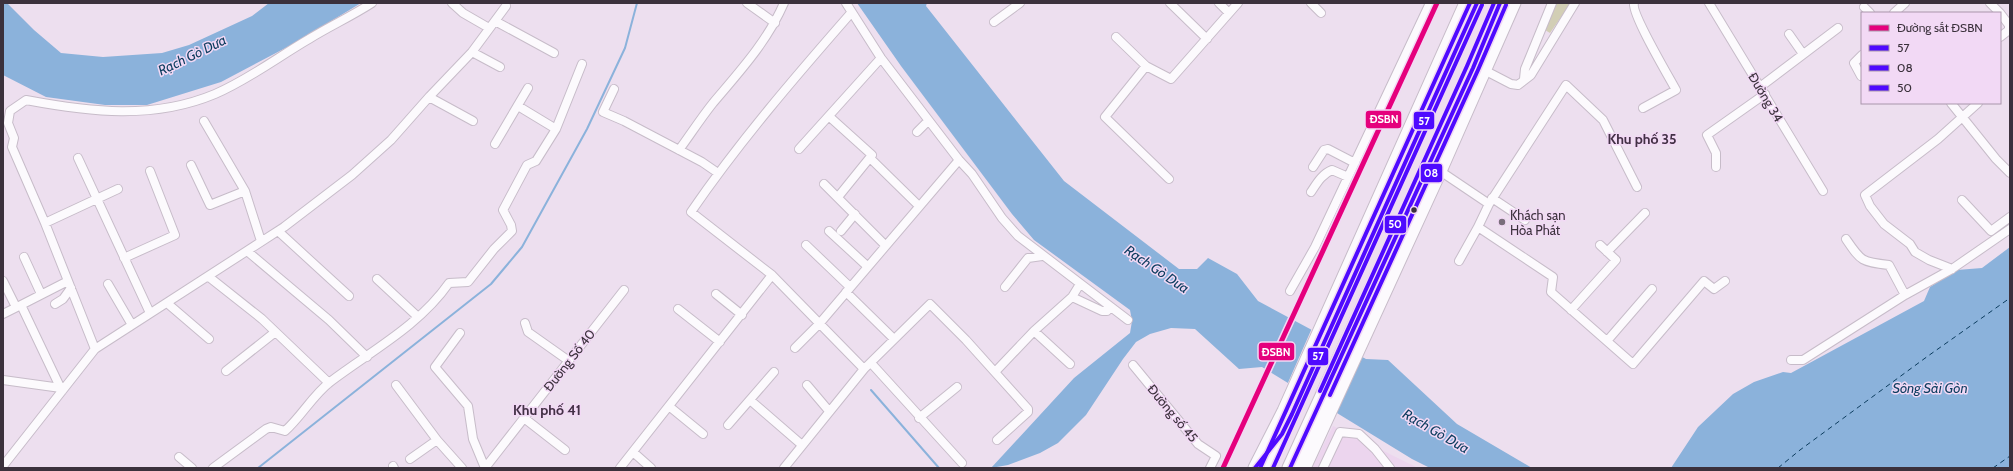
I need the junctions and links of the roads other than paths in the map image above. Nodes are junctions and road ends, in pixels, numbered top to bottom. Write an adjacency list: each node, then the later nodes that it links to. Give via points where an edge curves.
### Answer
1 (372, 3): 94 (street, via 261,69 198,101 147,111 102,112 26,100 10,111 8,123 14,138 12,147)
2 (452, 3): 31 (street, via 463,13)
3 (748, 3): 30 (street)
4 (784, 3): 30 (street)
5 (846, 3): 25 (street)
6 (1020, 3): 29 (street)
7 (1170, 3): 36 (street)
8 (1219, 3): 26 (street)
9 (1238, 3): 26 (street)
10 (1311, 3): 27 (street)
11 (1430, 3): 69 (street)
12 (1466, 3): 138 (main road)
13 (1477, 3): 138 (highway)
14 (1500, 3): 146 (highway)
15 (1514, 3): 45 (main road)
16 (1552, 3): 47 (street, via 1525,69)
17 (1575, 3): 47 (street, via 1531,75)
18 (1709, 3): 50 (street, Đường 34)
19 (1905, 3): 23 (street)
20 (1992, 4): 24 (street)
21 (1633, 5): 55 (street, via 1676,90)
22 (506, 6): 31 (street)
23 (1895, 12)
24 (1999, 12)
25 (851, 13): 41 (street); 75 (street)
26 (1229, 13): 36 (street)
27 (1321, 13)
28 (2001, 14): 34 (street, via 2009,30)
29 (994, 22)
30 (775, 23): 65 (street, via 750,61 712,104)
31 (492, 25): 37 (street); 38 (street)
32 (1838, 28): 39 (street)
33 (1789, 34): 39 (street)
34 (2001, 36)
35 (1116, 37): 43 (street)
36 (1207, 39): 43 (street, via 1171,80)
37 (472, 52): 44 (street); 51 (street)
38 (554, 53)
39 (1803, 54): 50 (street)
40 (1861, 56): 46 (street, via 1854,63)
41 (881, 58): 60 (street); 64 (street)
42 (582, 64): 61 (street)
43 (1146, 66): 78 (street, via 1105,116)
44 (500, 67)
45 (1484, 70): 47 (street, via 1511,84 1518,85); 74 (main road)
46 (1861, 76)
47 (1524, 79)
48 (528, 88): 54 (street)
49 (614, 89): 65 (street, via 603,112)
50 (1762, 91): 72 (street, via 1707,135 1716,153); 83 (street, Đường 34)
51 (429, 97): 59 (street); 97 (street, via 391,140 320,201)
52 (1952, 104): 56 (street)
53 (1977, 104): 56 (street)
54 (518, 106): 61 (street); 63 (street)
55 (1643, 108)
56 (1962, 118): 76 (street); 112 (street, via 1865,195 1884,224 1910,244 1915,252)
57 (832, 119): 67 (street, via 871,154)
58 (204, 121): 82 (street)
59 (473, 121)
60 (928, 121): 62 (street); 68 (street)
61 (556, 129): 141 (street, via 536,161 527,164 503,210 512,231 468,282 449,283)
62 (917, 132)
63 (495, 144)
64 (799, 149)
65 (679, 150): 75 (street)
66 (78, 158): 86 (street)
67 (871, 158): 85 (street); 89 (street)
68 (959, 160): 89 (street); 107 (street, via 972,174 1002,218 1018,236)
69 (1355, 163): 71 (street, via 1328,149 1324,150); 77 (street)
70 (191, 165): 82 (street, via 210,205)
71 (1313, 167)
72 (1716, 168)
73 (150, 171): 109 (street, via 175,235)
74 (1440, 171): 88 (street); 146 (main road)
75 (718, 173): 113 (street, via 691,212)
76 (2010, 173)
77 (1348, 177): 84 (street, via 1332,170 1327,172); 125 (street, via 1315,247)
78 (1169, 179)
79 (824, 184): 85 (street)
80 (1637, 187): 88 (street, via 1599,115 1566,85)
81 (118, 189): 86 (street)
82 (245, 191): 101 (street)
83 (1823, 191)
84 (1311, 192)
85 (838, 197): 91 (street)
86 (96, 198): 94 (street); 109 (street)
87 (1962, 200): 92 (street, via 1992,231)
88 (1490, 201): 93 (street); 95 (street)
89 (919, 206): 102 (street)
90 (1645, 213): 106 (street)
91 (855, 214): 99 (street); 102 (street)
92 (2010, 217)
93 (1525, 220)
94 (45, 223): 118 (street)
95 (1478, 227): 110 (street); 136 (street, via 1553,277 1551,292)
96 (2010, 229): 112 (street)
97 (278, 231): 101 (street); 129 (street)
98 (829, 231): 111 (street)
99 (841, 231)
100 (1846, 239): 128 (street, via 1858,258 1869,263 1888,265)
101 (261, 241): 105 (street)
102 (885, 245): 111 (street)
103 (806, 246): 122 (street)
104 (1600, 246): 106 (street)
105 (247, 251): 114 (street); 156 (street, via 329,320)
106 (1607, 252): 136 (street, via 1616,260)
107 (1042, 256): 120 (street); 121 (street, via 1028,258)
108 (24, 258): 126 (street)
109 (124, 258): 137 (street)
110 (1459, 261)
111 (867, 266): 122 (street)
112 (1952, 269): 128 (street)
113 (772, 275): 140 (street); 144 (street)
114 (209, 277): 131 (street); 148 (street, via 262,319)
115 (377, 279): 141 (street)
116 (3, 281): 133 (street)
117 (1726, 281): 152 (street, via 1714,289 1704,281 1633,364)
118 (70, 284): 126 (street); 132 (street, via 63,299); 155 (street)
119 (108, 284): 145 (street)
120 (1080, 284): 130 (street); 134 (street)
121 (1005, 287)
122 (848, 289): 144 (street); 151 (street)
123 (1652, 289): 152 (street)
124 (624, 290): 158 (street, Đường Số 40)
125 (1290, 291)
126 (41, 294): 133 (street)
127 (716, 294): 140 (street)
128 (1905, 295): 157 (street, via 1803,360)
129 (349, 296)
130 (1072, 297): 134 (street, via 1102,311 1107,311); 147 (street)
131 (166, 303): 137 (street); 150 (street)
132 (55, 304)
133 (18, 306): 139 (street); 171 (street)
134 (1110, 307): 142 (street)
135 (678, 309): 153 (street)
136 (1571, 310): 152 (street)
137 (150, 313): 145 (street)
138 (1332, 313): 175 (highway)
139 (3, 314)
140 (742, 315): 153 (street)
141 (418, 317): 156 (street)
142 (1128, 320)
143 (525, 323): 158 (street, via 528,332)
144 (820, 323): 154 (street); 162 (street)
145 (132, 325): 155 (street)
146 (1362, 326): 179 (highway)
147 (1034, 332): 160 (street); 165 (street)
148 (274, 333): 163 (street); 167 (street)
149 (460, 333): 193 (street, via 435,367 468,406 473,439)
150 (209, 339)
151 (894, 340): 159 (street); 165 (street, via 930,304)
152 (1607, 341)
153 (720, 342): 173 (street)
154 (795, 348)
155 (95, 349): 171 (street)
156 (367, 357): 167 (street)
157 (1791, 360)
158 (569, 361): 176 (street, Đường Số 40)
159 (871, 363): 162 (street); 177 (street)
160 (1070, 364)
161 (1133, 365): 197 (street, Đường số 45, via 1198,444 1216,456)
162 (864, 369): 174 (street)
163 (226, 372)
164 (774, 372): 172 (street)
165 (995, 372): 182 (street, via 1028,409 1028,412)
166 (3, 380): 171 (street)
167 (329, 383): 191 (street, via 285,431 271,427 266,429)
168 (396, 385): 181 (street)
169 (807, 385): 174 (street)
170 (957, 387): 177 (street)
171 (62, 390): 189 (street)
172 (750, 400): 178 (street); 183 (street)
173 (670, 406): 180 (street); 185 (street)
174 (829, 411): 183 (street)
175 (1288, 412): 198 (main road); 198 (highway, via 1282,434)
176 (524, 418): 184 (street); 193 (street, Đường Số 40)
177 (919, 418): 188 (street)
178 (728, 425)
179 (1316, 425): 199 (highway); 200 (main road)
180 (703, 434)
181 (437, 440): 187 (street); 192 (street)
182 (997, 440)
183 (802, 445): 196 (street)
184 (565, 450)
185 (633, 452): 194 (street); 195 (street)
186 (179, 457): 190 (street)
187 (410, 460)
188 (962, 463)
189 (3, 466)
190 (192, 468)
191 (213, 468)
192 (462, 468)
193 (485, 468)
194 (620, 468)
195 (651, 468)
196 (784, 468)
197 (1210, 468)
198 (1259, 468)
199 (1290, 468)
200 (1304, 468)
201 (1323, 468): 202 (street, via 1340,432 1359,434)
202 (1390, 468)

